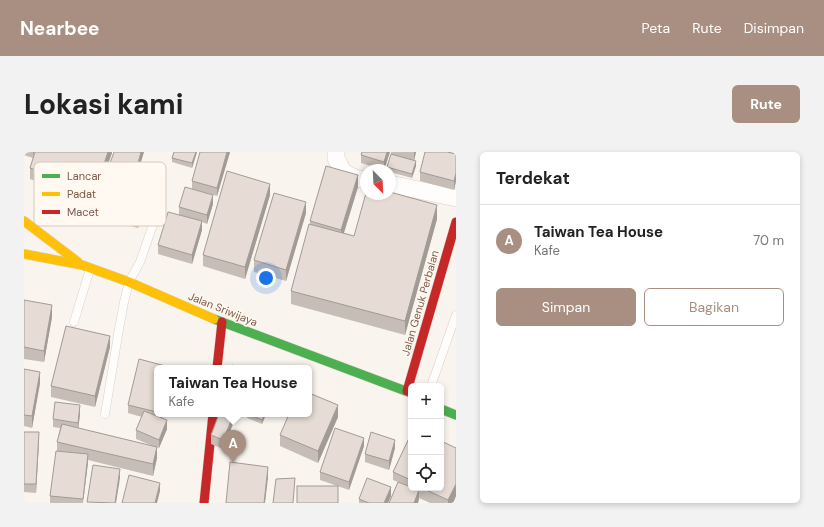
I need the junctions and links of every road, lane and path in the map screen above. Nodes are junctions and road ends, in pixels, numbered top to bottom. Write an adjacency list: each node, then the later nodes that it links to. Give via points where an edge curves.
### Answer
1 (336, 152): 2 (street, via 343,172)
2 (360, 179)
3 (396, 185): 4 (street)
4 (456, 198)
5 (24, 221): 9 (main road)
6 (456, 222): 15 (main road, Jalan Genuk Perbalan)
7 (153, 226): 10 (lane, via 140,262)
8 (24, 254): 9 (main road, Jalan Sriwijaya)
9 (86, 266): 10 (main road, Jalan Sriwijaya); 12 (lane)
10 (129, 282): 13 (main road, Jalan Sriwijaya); 19 (lane)
11 (456, 315): 16 (lane)
12 (74, 322)
13 (222, 322): 14 (main road); 17 (main road, Jalan Sriwijaya)
14 (217, 365)
15 (411, 383)
16 (432, 383)
17 (408, 392)
18 (444, 410): 20 (main road)
19 (105, 414)
20 (456, 415)
21 (213, 417): 22 (main road)
22 (204, 503)

